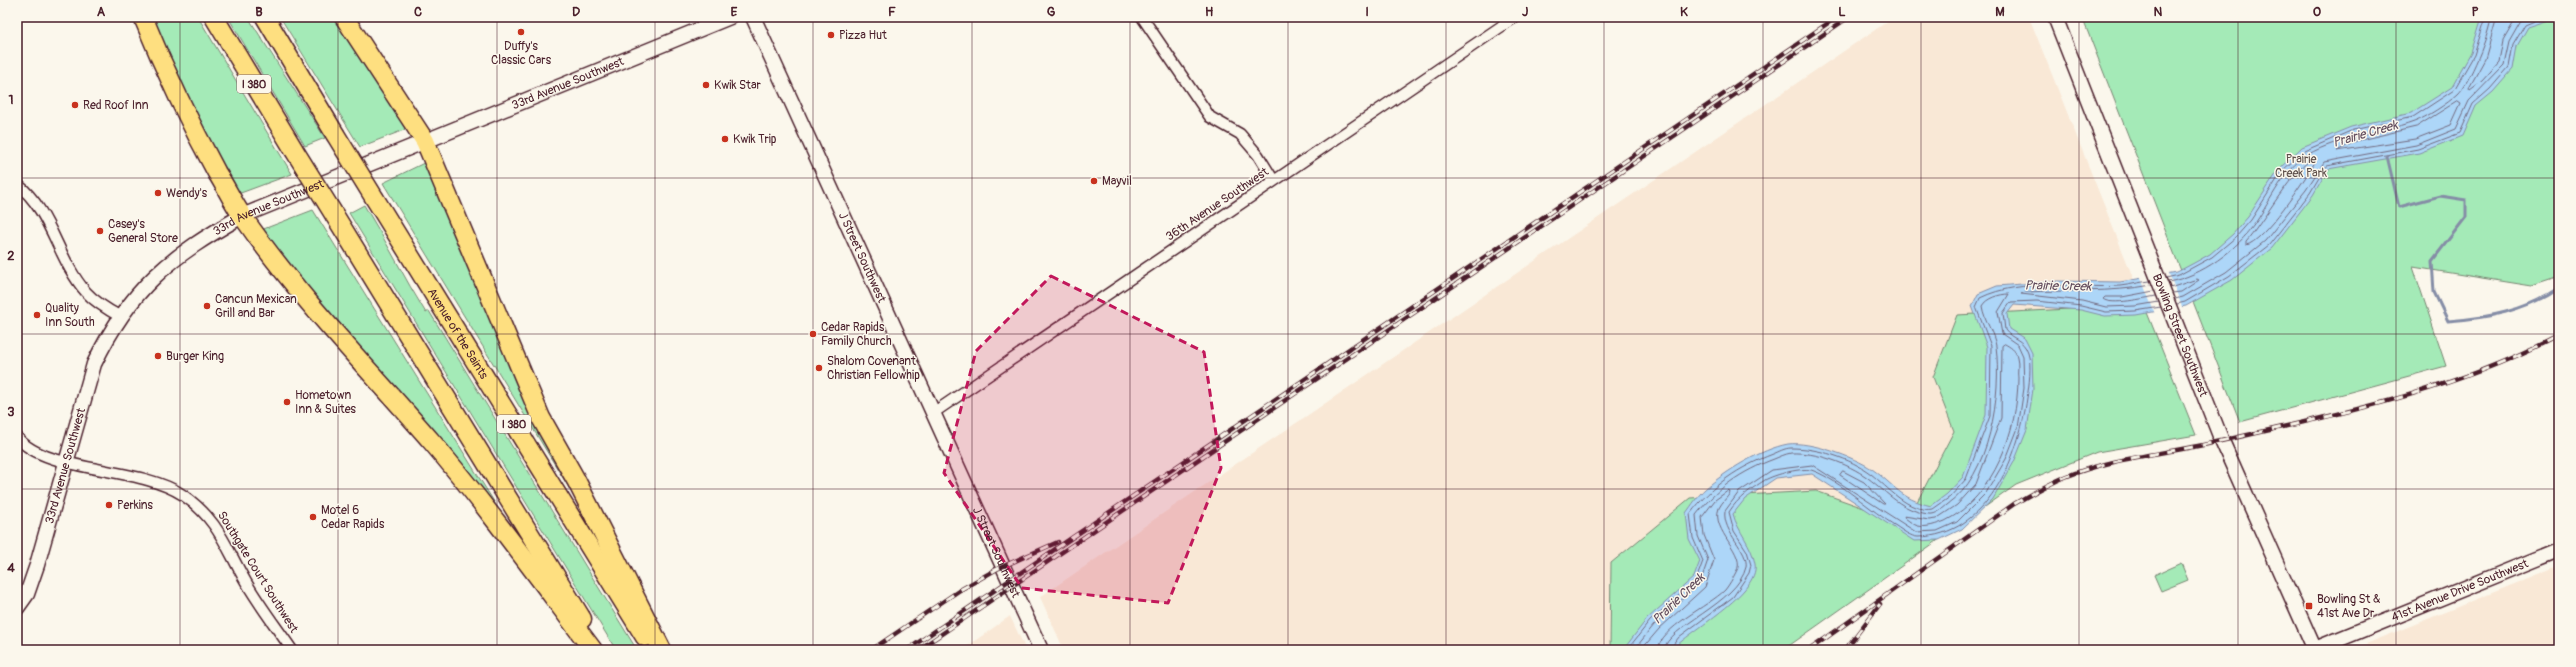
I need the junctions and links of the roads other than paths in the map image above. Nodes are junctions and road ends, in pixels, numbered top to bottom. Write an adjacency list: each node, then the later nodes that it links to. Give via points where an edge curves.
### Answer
1 (143, 17): 13 (highway, via 168,79)
2 (214, 17): 22 (highway, I 380, bridge)
3 (265, 17): 23 (highway, Avenue of the Saints / I 380, bridge)
4 (344, 17): 10 (highway)
5 (730, 17): 10 (street, 33rd Avenue Southwest)
6 (753, 17): 15 (street, J Street Southwest)
7 (1142, 17): 11 (street, via 1210,117 1240,134 1258,155)
8 (1515, 17): 11 (street, 36th Avenue Southwest)
9 (2055, 17): 26 (street, Bowling Street Southwest, via 2233,466)
10 (425, 141): 13 (street, 33rd Avenue Southwest); 24 (highway, via 541,418)
11 (1274, 181): 15 (street, 36th Avenue Southwest)
12 (17, 184): 14 (street, via 31,195 40,209 78,282 103,307)
13 (242, 216): 14 (street, 33rd Avenue Southwest, via 203,238 169,262 147,282); 21 (highway, via 289,279 432,443 500,526)
14 (121, 317): 17 (street, 33rd Avenue Southwest, via 94,364)
15 (933, 413): 25 (street, J Street Southwest)
16 (17, 437): 17 (street, Southgate Court Southwest, via 22,444)
17 (66, 462): 19 (street, 33rd Avenue Southwest, via 37,565 27,594); 20 (street, Southgate Court Southwest, via 152,480 182,494 211,519 246,582)
18 (2559, 550): 26 (street, 41st Avenue Drive Southwest)
19 (17, 608)
20 (292, 650)
21 (593, 650)
22 (601, 650)
23 (652, 650)
24 (662, 650)
25 (1041, 650)
26 (2314, 650)

